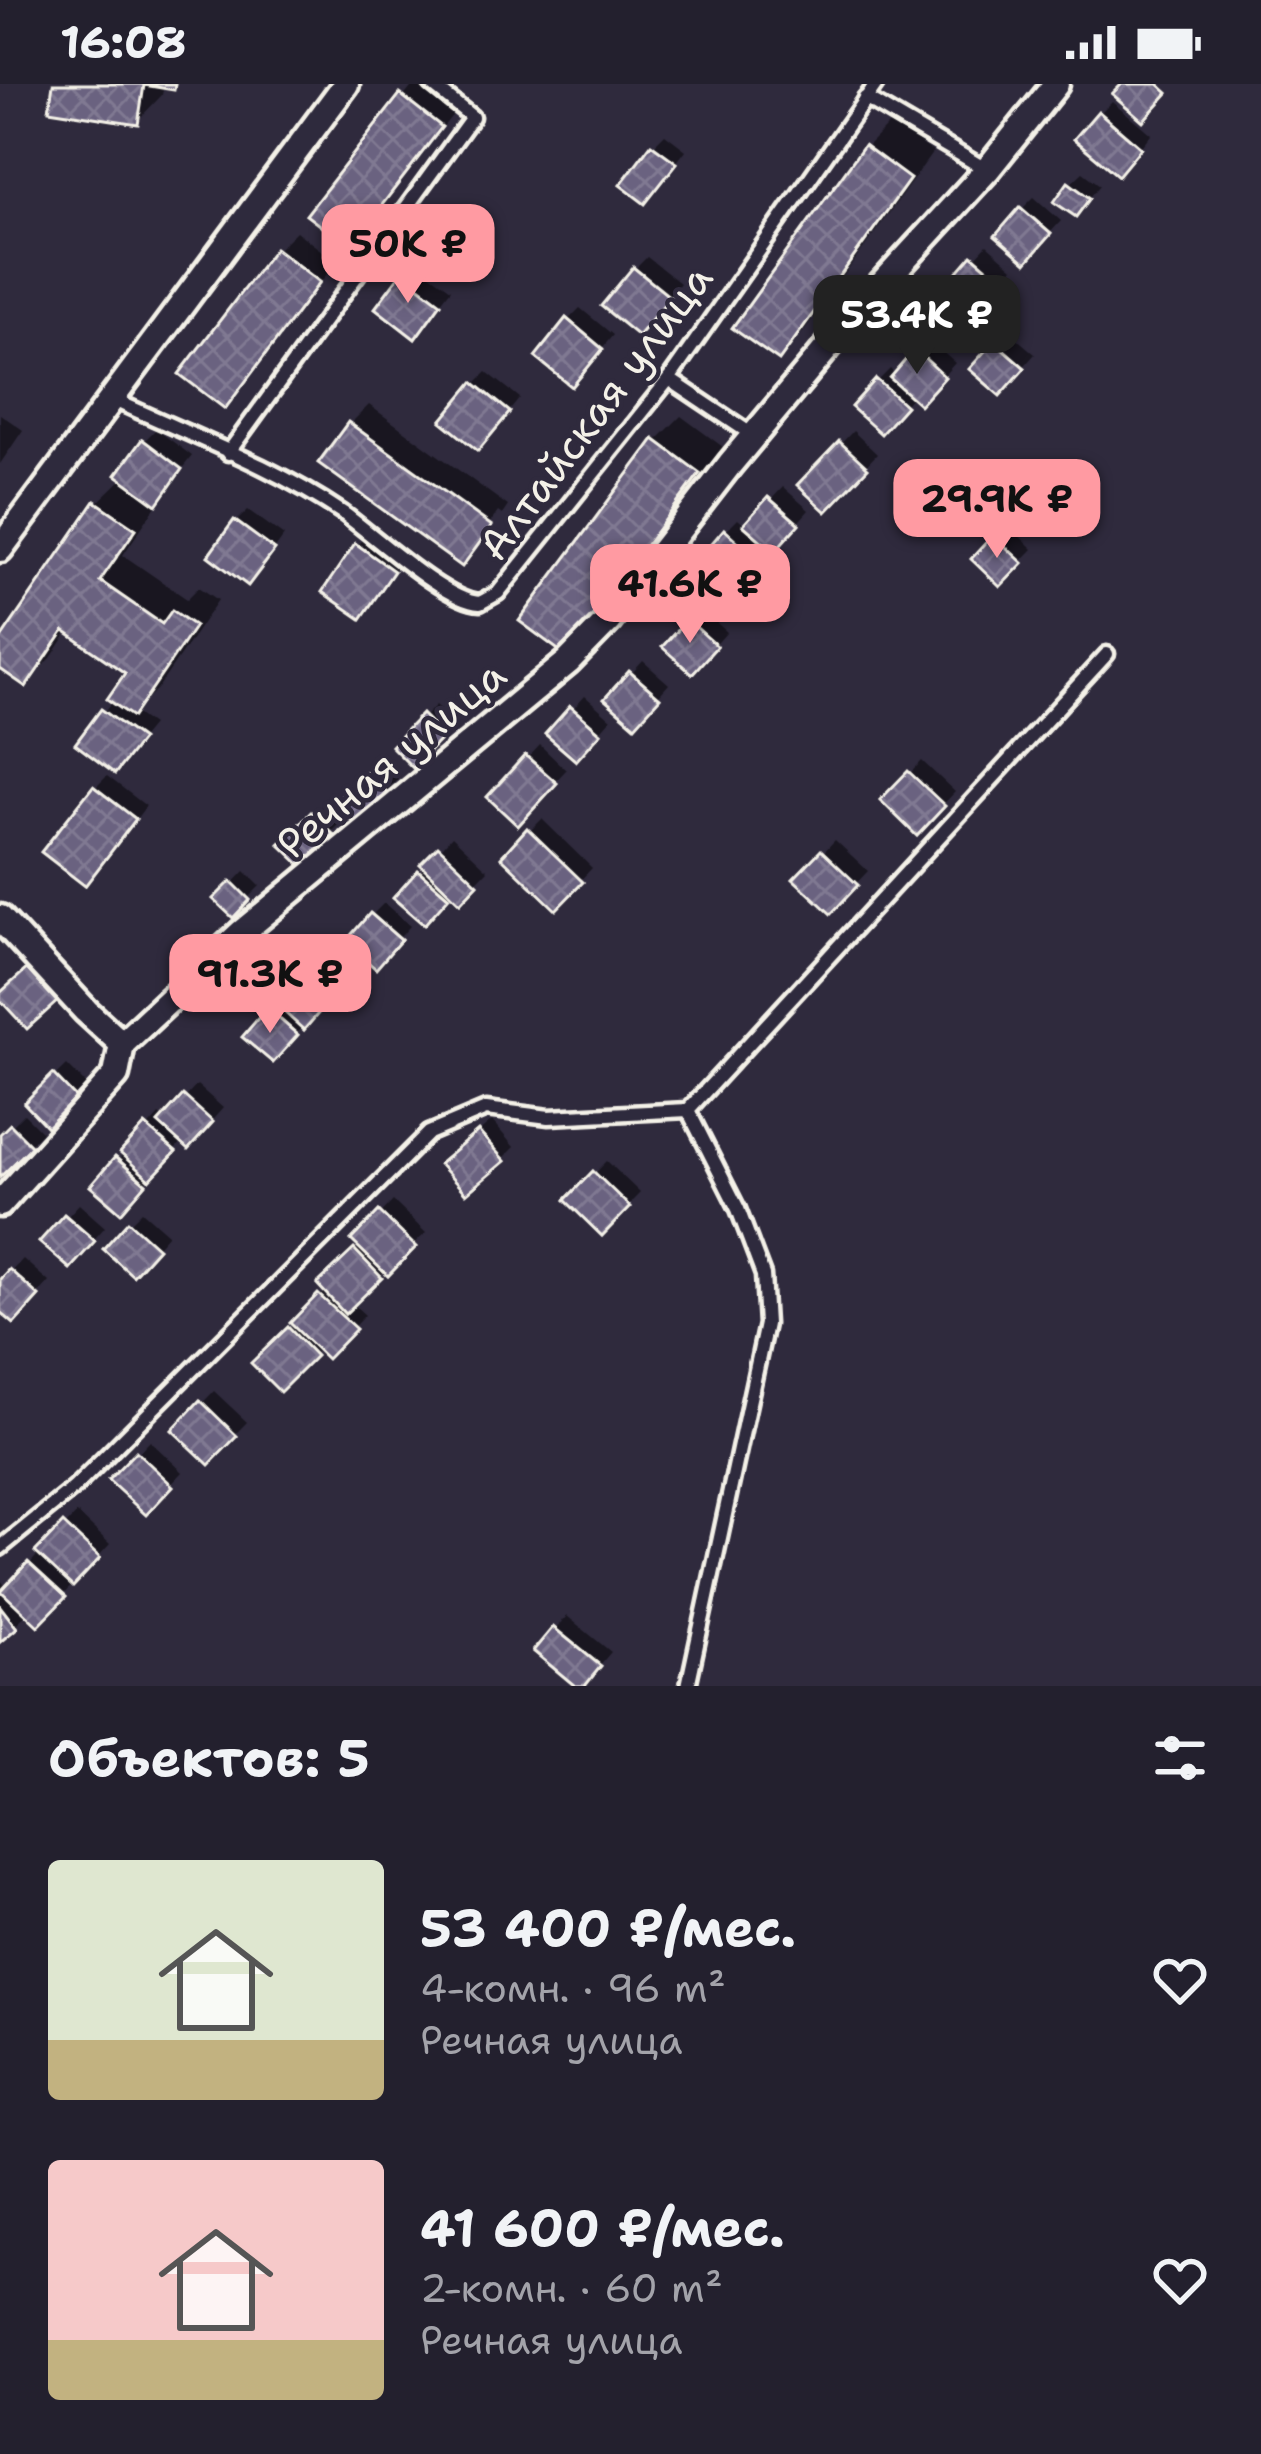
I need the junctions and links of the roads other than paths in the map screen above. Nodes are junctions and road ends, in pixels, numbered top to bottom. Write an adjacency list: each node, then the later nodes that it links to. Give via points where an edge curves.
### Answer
1 (346, 84): 8 (street)
2 (431, 84): 10 (lane, via 472,117)
3 (876, 84): 5 (lane, Алтайская улица)
4 (1056, 84): 6 (street, Речная улица)
5 (865, 98): 6 (lane); 7 (lane, Алтайская улица)
6 (986, 170): 9 (street, Речная улица)
7 (669, 379): 9 (lane); 10 (lane, Алтайская улица, via 498,593 480,603 441,587 277,473)
8 (111, 399): 10 (lane, Алтайская улица); 11 (street)
9 (754, 436): 14 (street, Речная улица, via 568,662 242,933)
10 (228, 453)
11 (0, 549)
12 (1107, 654): 15 (lane)
13 (0, 918): 14 (street)
14 (122, 1044): 16 (street, Речная улица, via 116,1076)
15 (688, 1110): 17 (lane, via 549,1117 485,1109 429,1133 74,1489); 18 (lane, via 763,1275 766,1324)
16 (0, 1204)
17 (0, 1549)
18 (688, 1686)

